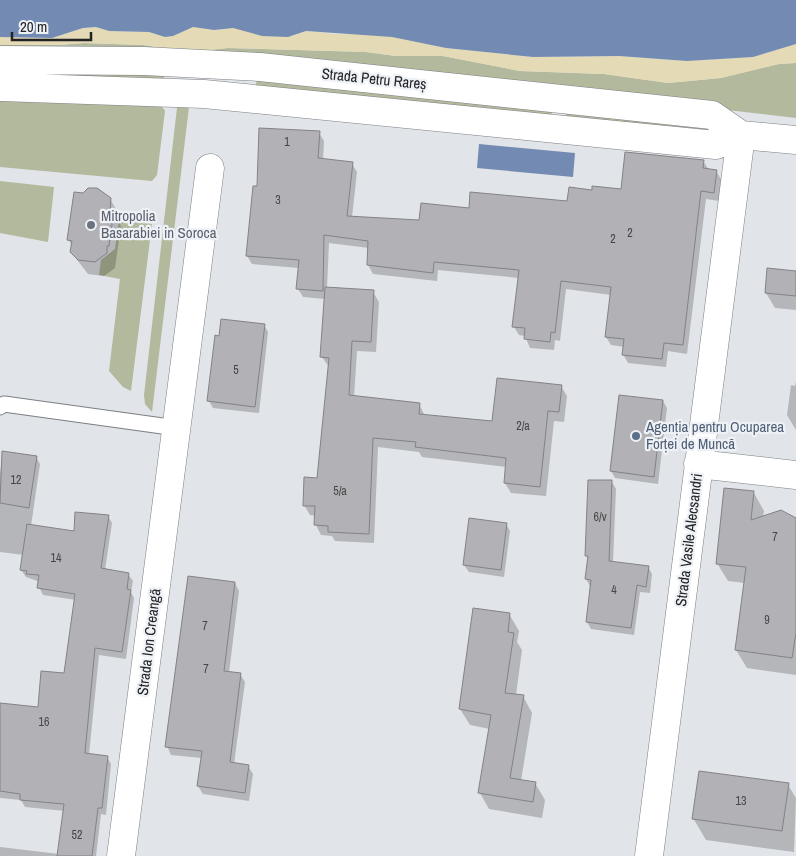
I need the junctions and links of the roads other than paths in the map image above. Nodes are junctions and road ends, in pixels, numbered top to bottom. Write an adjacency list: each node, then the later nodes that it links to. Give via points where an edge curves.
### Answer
1 (0, 60): 3 (street, Strada Petru Rareș, via 153,61 260,67 712,115)
2 (0, 87): 3 (street, Strada Petru Rareș, via 204,94 716,145)
3 (741, 135): 4 (street, Strada Petru Rareș); 8 (street, Strada Vasile Alecsandri)
4 (796, 140)
5 (210, 168): 7 (street, Strada Ion Creangă)
6 (0, 407): 7 (lane, via 4,404)
7 (177, 428): 10 (street, Strada Ion Creangă)
8 (698, 464): 9 (street); 11 (street, Strada Vasile Alecsandri)
9 (796, 475)
10 (121, 856)
11 (649, 856)

